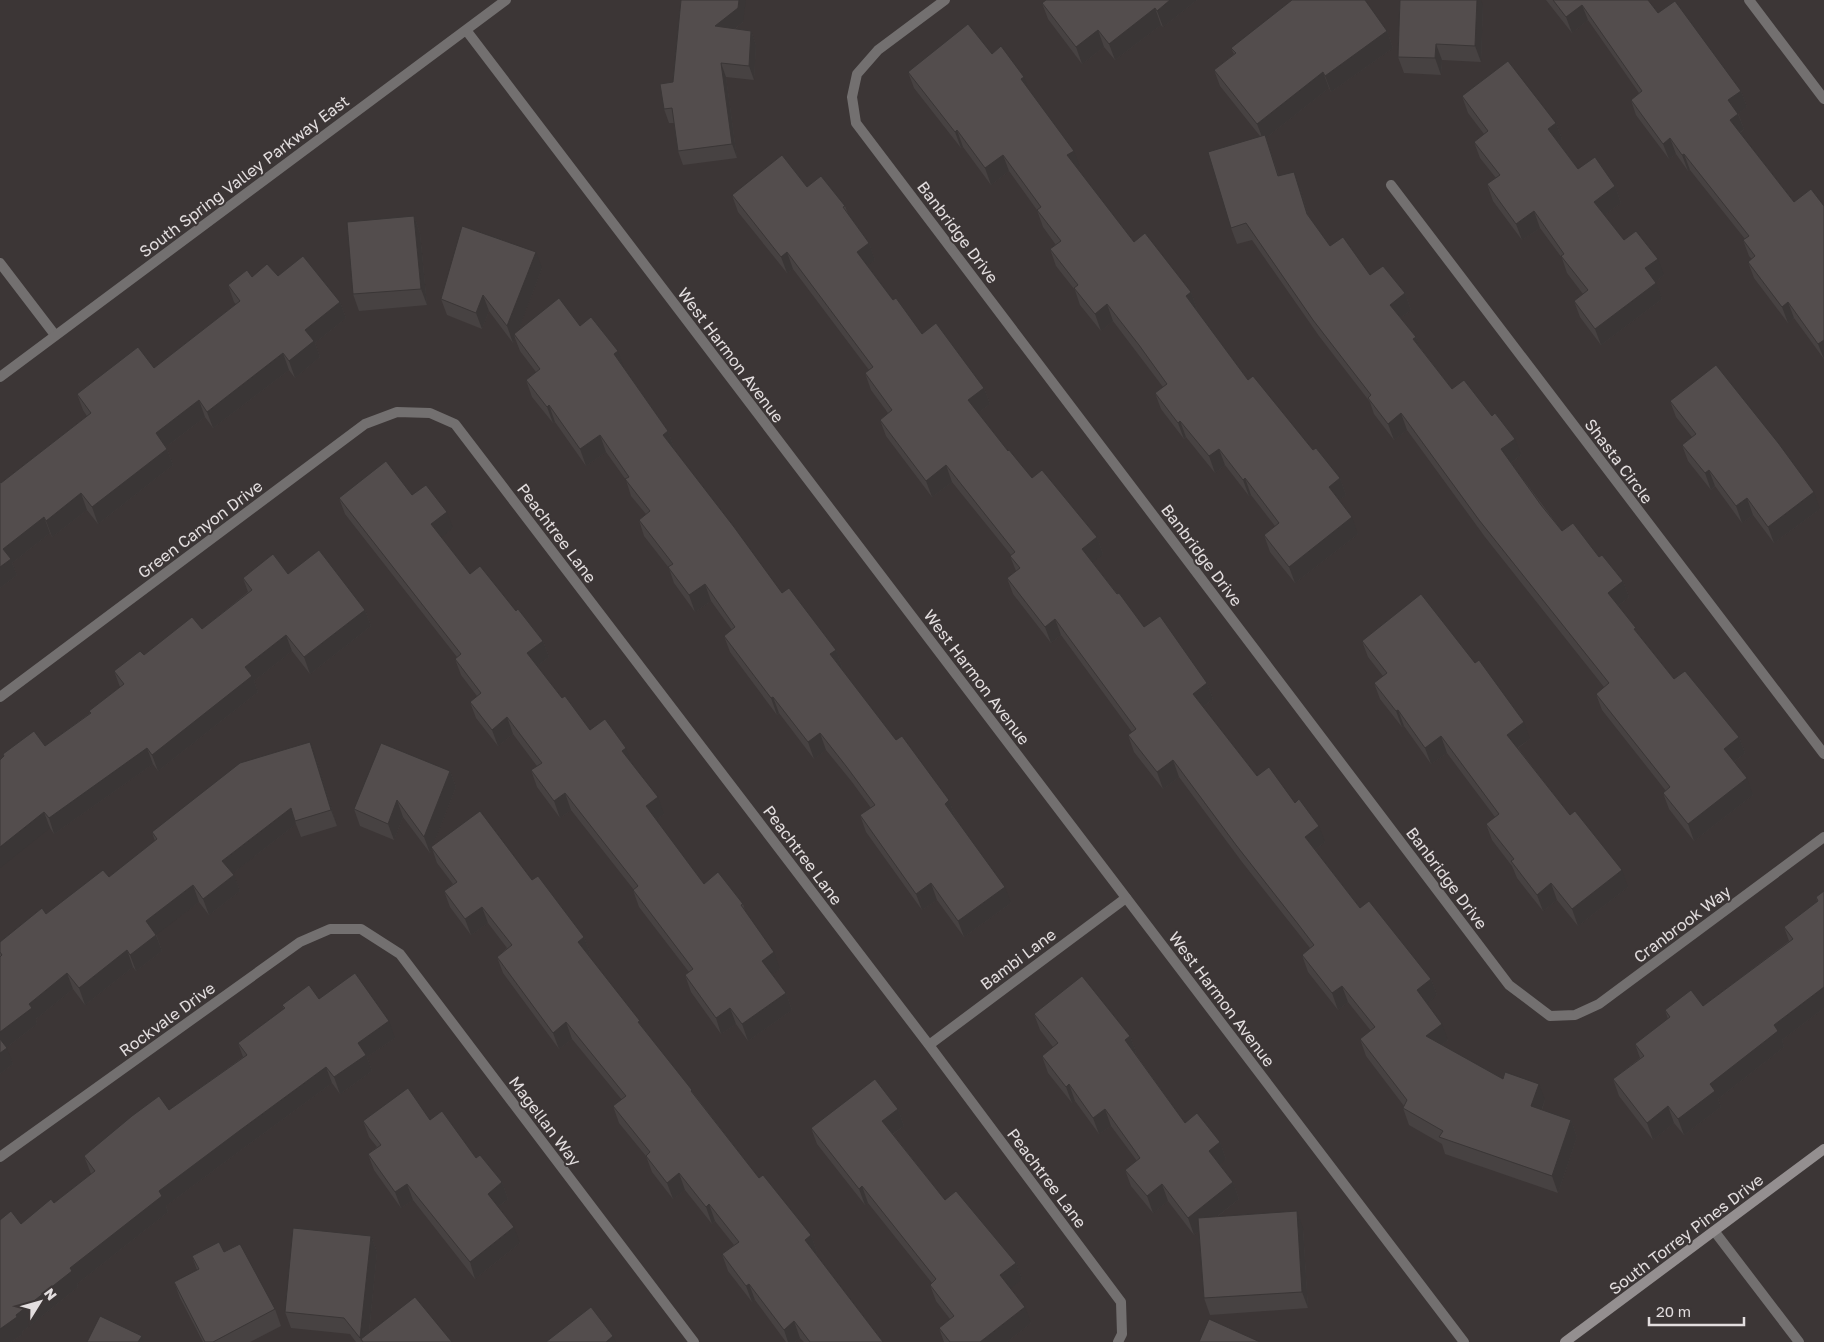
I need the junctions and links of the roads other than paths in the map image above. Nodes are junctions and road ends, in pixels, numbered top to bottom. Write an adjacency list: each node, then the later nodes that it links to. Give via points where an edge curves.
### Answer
1 (506, 0): 4 (street, South Spring Valley Parkway East)
2 (945, 0): 16 (street, Banbridge Drive, via 878,50 857,74 852,97 856,123 1497,970 1509,985)
3 (1749, 0): 5 (street)
4 (466, 30): 8 (street, South Spring Valley Parkway East); 14 (street, West Harmon Avenue)
5 (1824, 99)
6 (1390, 185): 12 (street, Shasta Circle)
7 (0, 263): 8 (street)
8 (55, 335): 9 (street, South Spring Valley Parkway East)
9 (0, 376)
10 (430, 413): 11 (street, Green Canyon Drive, via 397,412 365,424); 17 (street, Peachtree Lane, via 455,424)
11 (0, 697)
12 (1824, 754)
13 (1824, 838): 16 (street, Cranbrook Way, via 1599,1004 1575,1015)
14 (1126, 898): 17 (street, Bambi Lane); 23 (street, West Harmon Avenue)
15 (361, 929): 19 (street, Rockvale Drive, via 330,929 300,942); 22 (street, Magellan Way, via 400,954)
16 (1550, 1016)
17 (929, 1045): 21 (street, Peachtree Lane, via 1120,1302)
18 (1824, 1149): 20 (main road, South Torrey Pines Drive)
19 (0, 1157)
20 (1715, 1232): 24 (main road, South Torrey Pines Drive); 25 (street)
21 (1120, 1338)
22 (694, 1342)
23 (1464, 1342)
24 (1565, 1342)
25 (1799, 1342)

